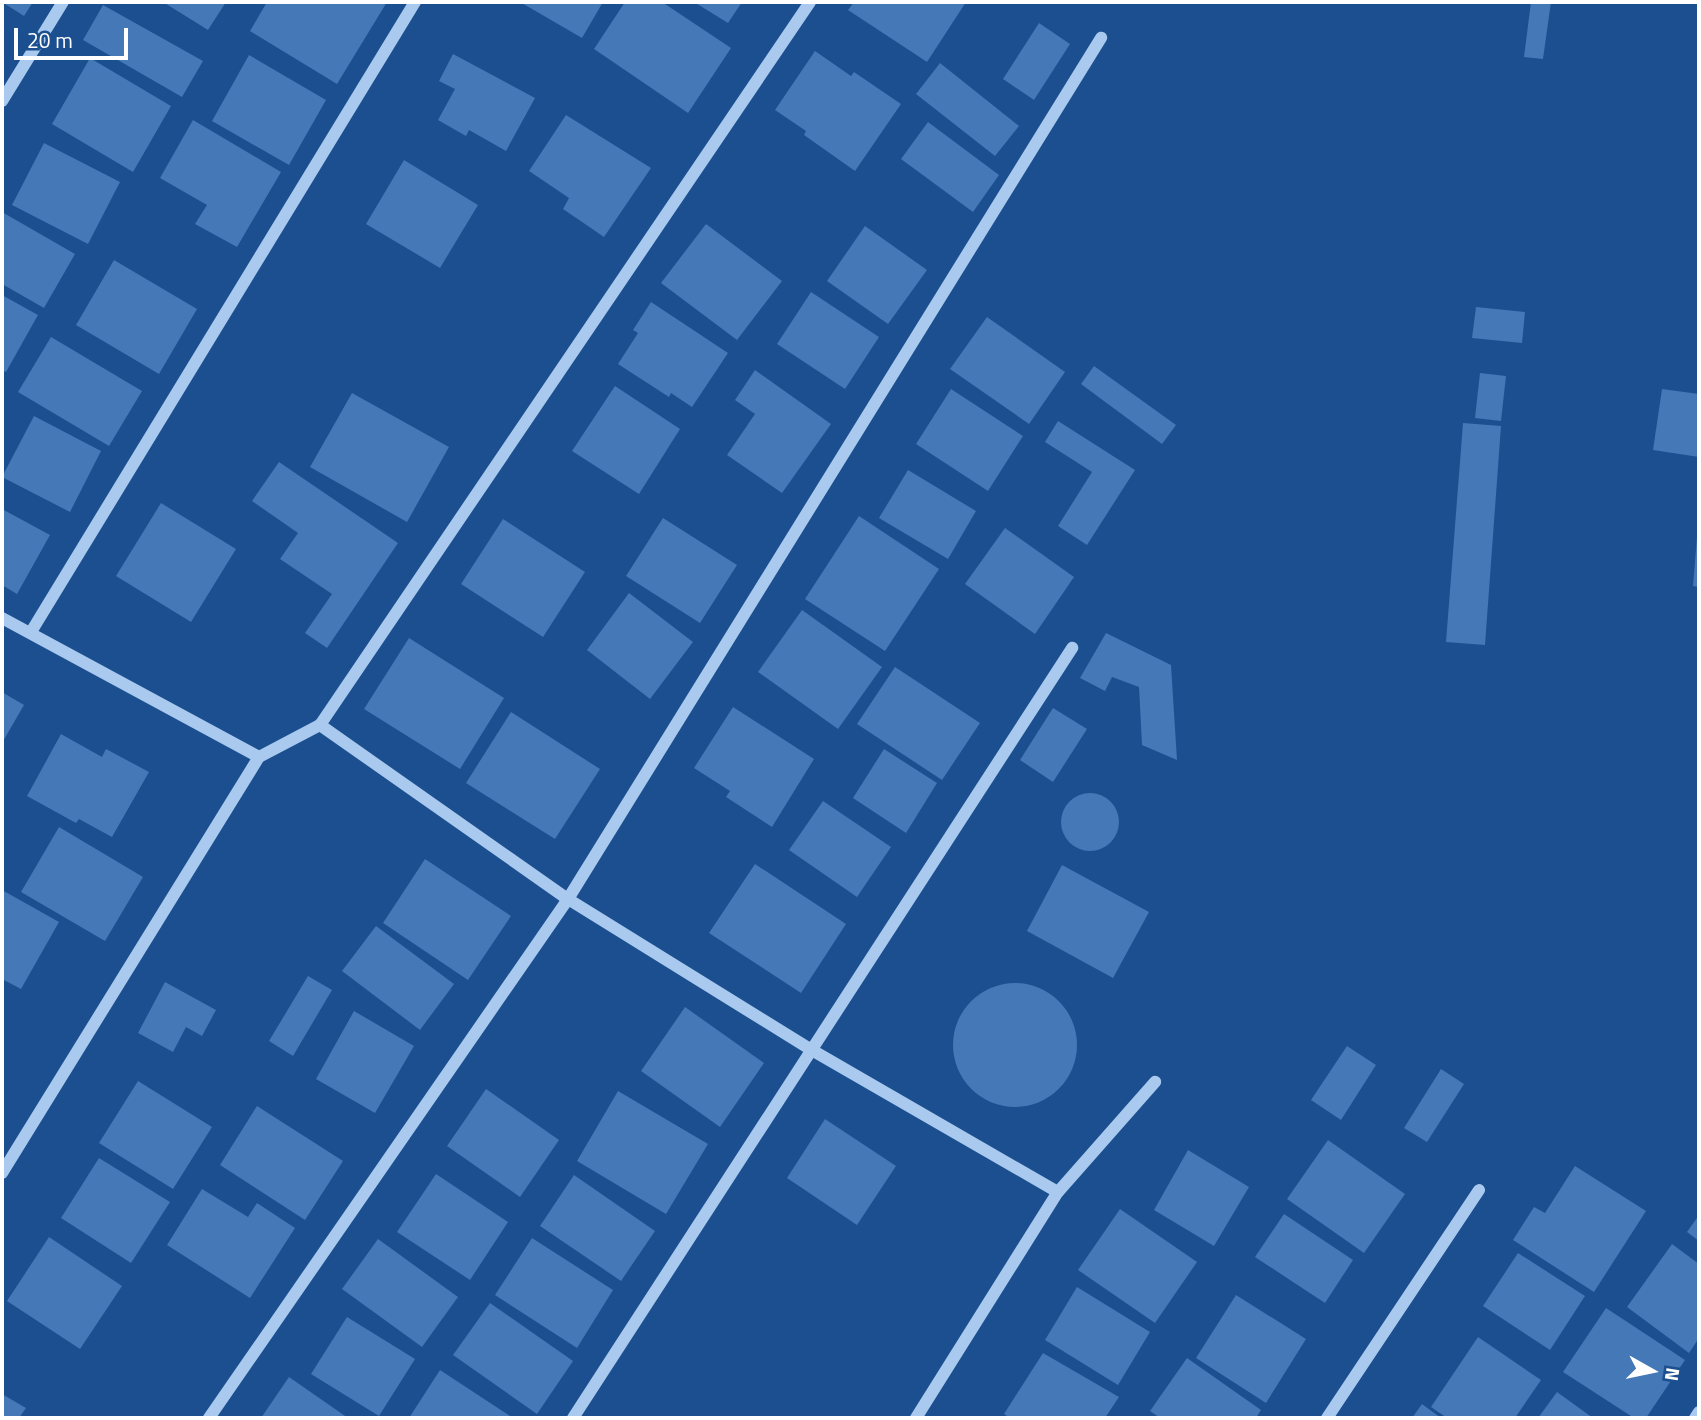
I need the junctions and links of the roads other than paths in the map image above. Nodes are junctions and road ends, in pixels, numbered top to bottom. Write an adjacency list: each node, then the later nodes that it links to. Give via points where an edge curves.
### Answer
1 (63, 2): 5 (street)
2 (415, 2): 7 (street)
3 (810, 2): 9 (street)
4 (1101, 38): 11 (street)
5 (2, 101)
6 (2, 618): 7 (street)
7 (31, 632): 10 (street)
8 (1072, 648): 12 (street)
9 (320, 724): 10 (street); 11 (street)
10 (259, 757): 14 (street)
11 (568, 899): 12 (street); 18 (street)
12 (810, 1049): 16 (street); 19 (street)
13 (1155, 1083): 16 (street)
14 (2, 1173)
15 (1479, 1190): 21 (street)
16 (1058, 1192): 20 (street)
17 (1699, 1412): 22 (street)
18 (209, 1418)
19 (573, 1418)
20 (916, 1418)
21 (1327, 1418)
22 (1695, 1418)

